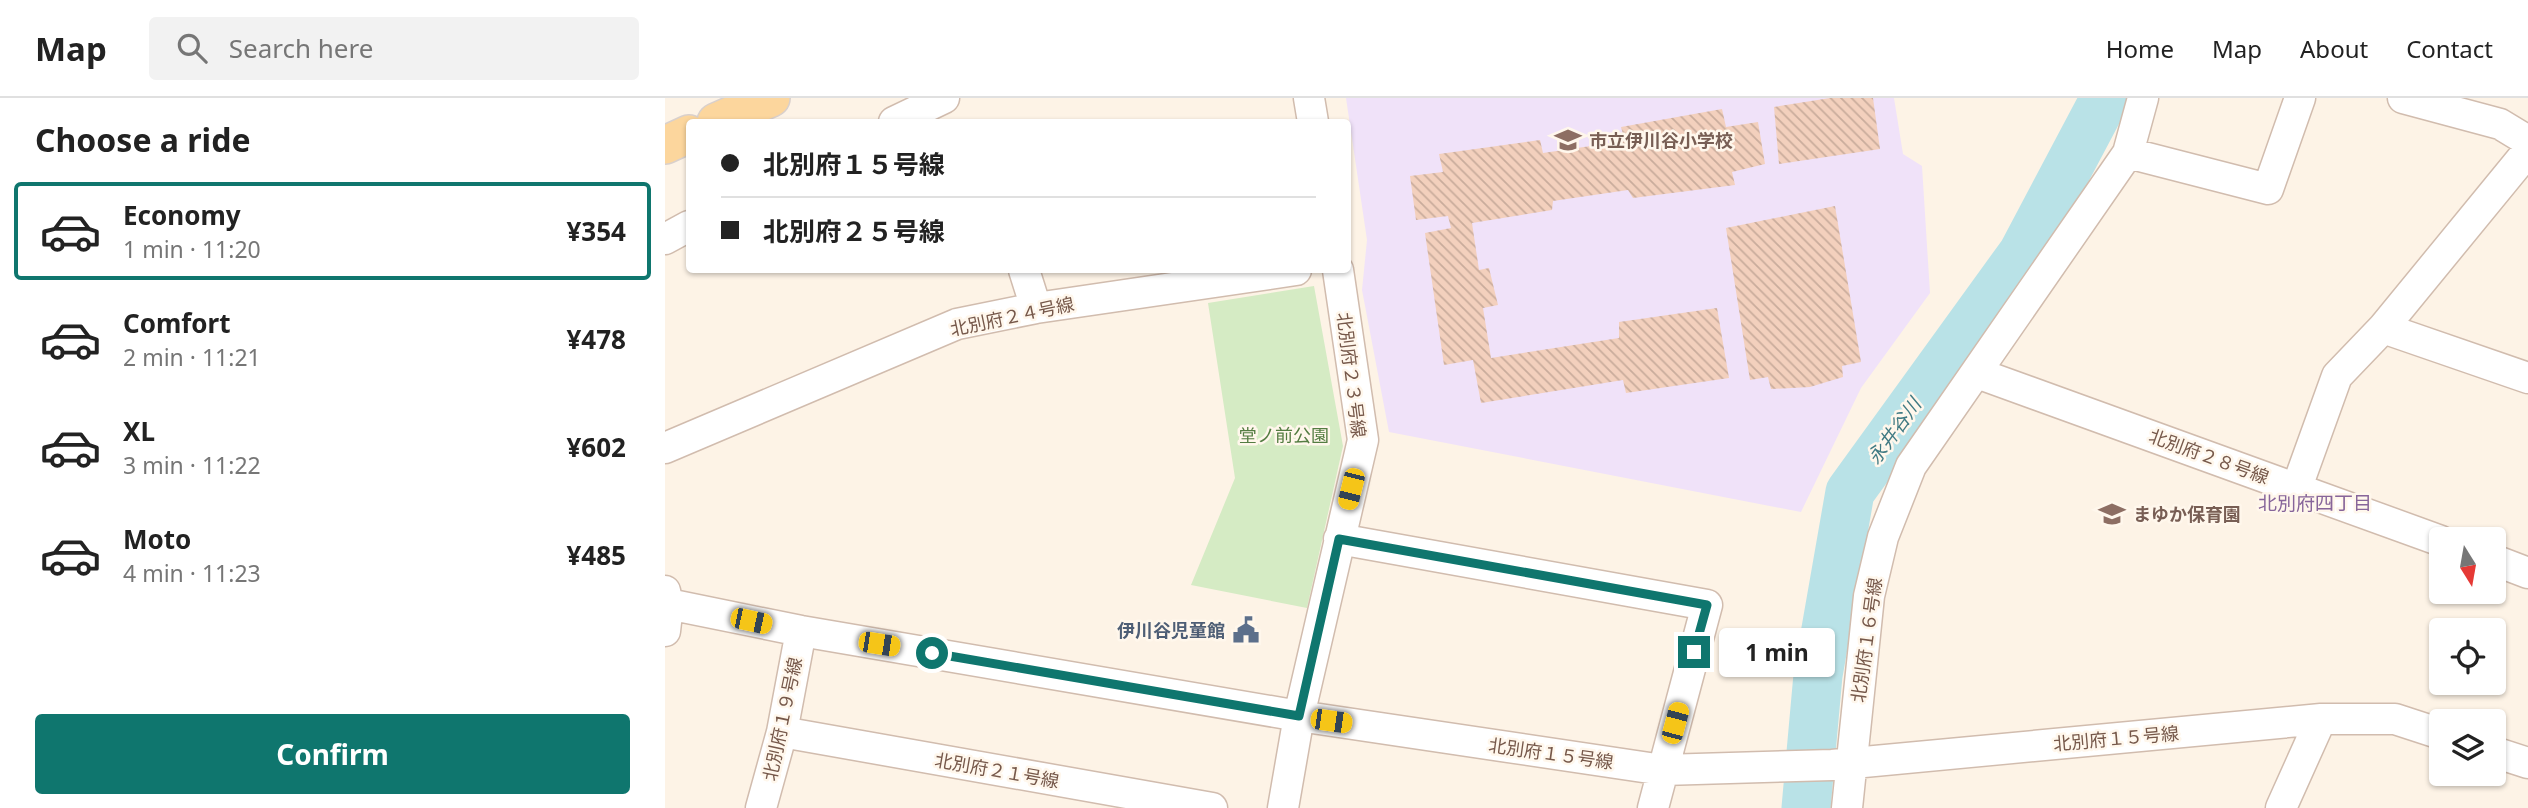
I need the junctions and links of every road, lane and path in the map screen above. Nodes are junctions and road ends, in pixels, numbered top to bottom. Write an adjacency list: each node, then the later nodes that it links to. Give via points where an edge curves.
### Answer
1 (771, 98): 7 (main road)
2 (944, 98): 8 (street)
3 (1309, 98): 9 (street)
4 (2143, 98): 14 (street, 北別府１６号線)
5 (2300, 98): 14 (street, via 2268,189)
6 (2403, 98): 11 (street, via 2500,124)
7 (723, 119)
8 (900, 119)
9 (1312, 119)
10 (686, 135): 12 (main road)
11 (2528, 141)
12 (665, 145)
13 (2528, 151): 22 (street)
14 (2128, 153): 23 (street, 北別府１６号線)
15 (686, 228): 16 (street)
16 (665, 239)
17 (1025, 273): 21 (street)
18 (1246, 273): 20 (street, 北別府２４号線)
19 (1338, 273): 28 (street, 北別府２３号線, via 1363,440)
20 (1213, 275): 21 (street, 北別府２４号線)
21 (1036, 308): 25 (street, 北別府２４号線, via 957,324)
22 (2383, 328): 24 (street); 26 (street, via 2337,376)
23 (1977, 373): 26 (street, 北別府２８号線); 39 (street, 北別府１６号線, via 1911,466 1883,537)
24 (2528, 377)
25 (665, 448)
26 (2297, 487): 27 (street, 北別府２８号線)
27 (2429, 536)
28 (1339, 539): 33 (street, 北別府２３号線); 40 (street, via 1707,605)
29 (2506, 565): 30 (street)
30 (2528, 573)
31 (666, 609): 32 (street, 北別府１５号線)
32 (801, 631): 33 (street, 北別府１５号線); 36 (street, 北別府１９号線)
33 (1299, 716): 40 (street, 北別府１５号線); 43 (street, 北別府２３号線)
34 (2321, 719): 35 (street, 北別府１５号線, via 2395,719); 39 (street, 北別府１５号線); 46 (street)
35 (2429, 730)
36 (782, 732): 41 (street, 北別府１９号線); 42 (street, 北別府２１号線)
37 (2506, 756): 38 (street)
38 (2528, 763)
39 (1841, 764): 40 (street, 北別府１５号線); 45 (street, 北別府１６号線)
40 (1663, 770): 44 (street)
41 (761, 808)
42 (1212, 808)
43 (1283, 808)
44 (1653, 808)
45 (1847, 808)
46 (2281, 808)

